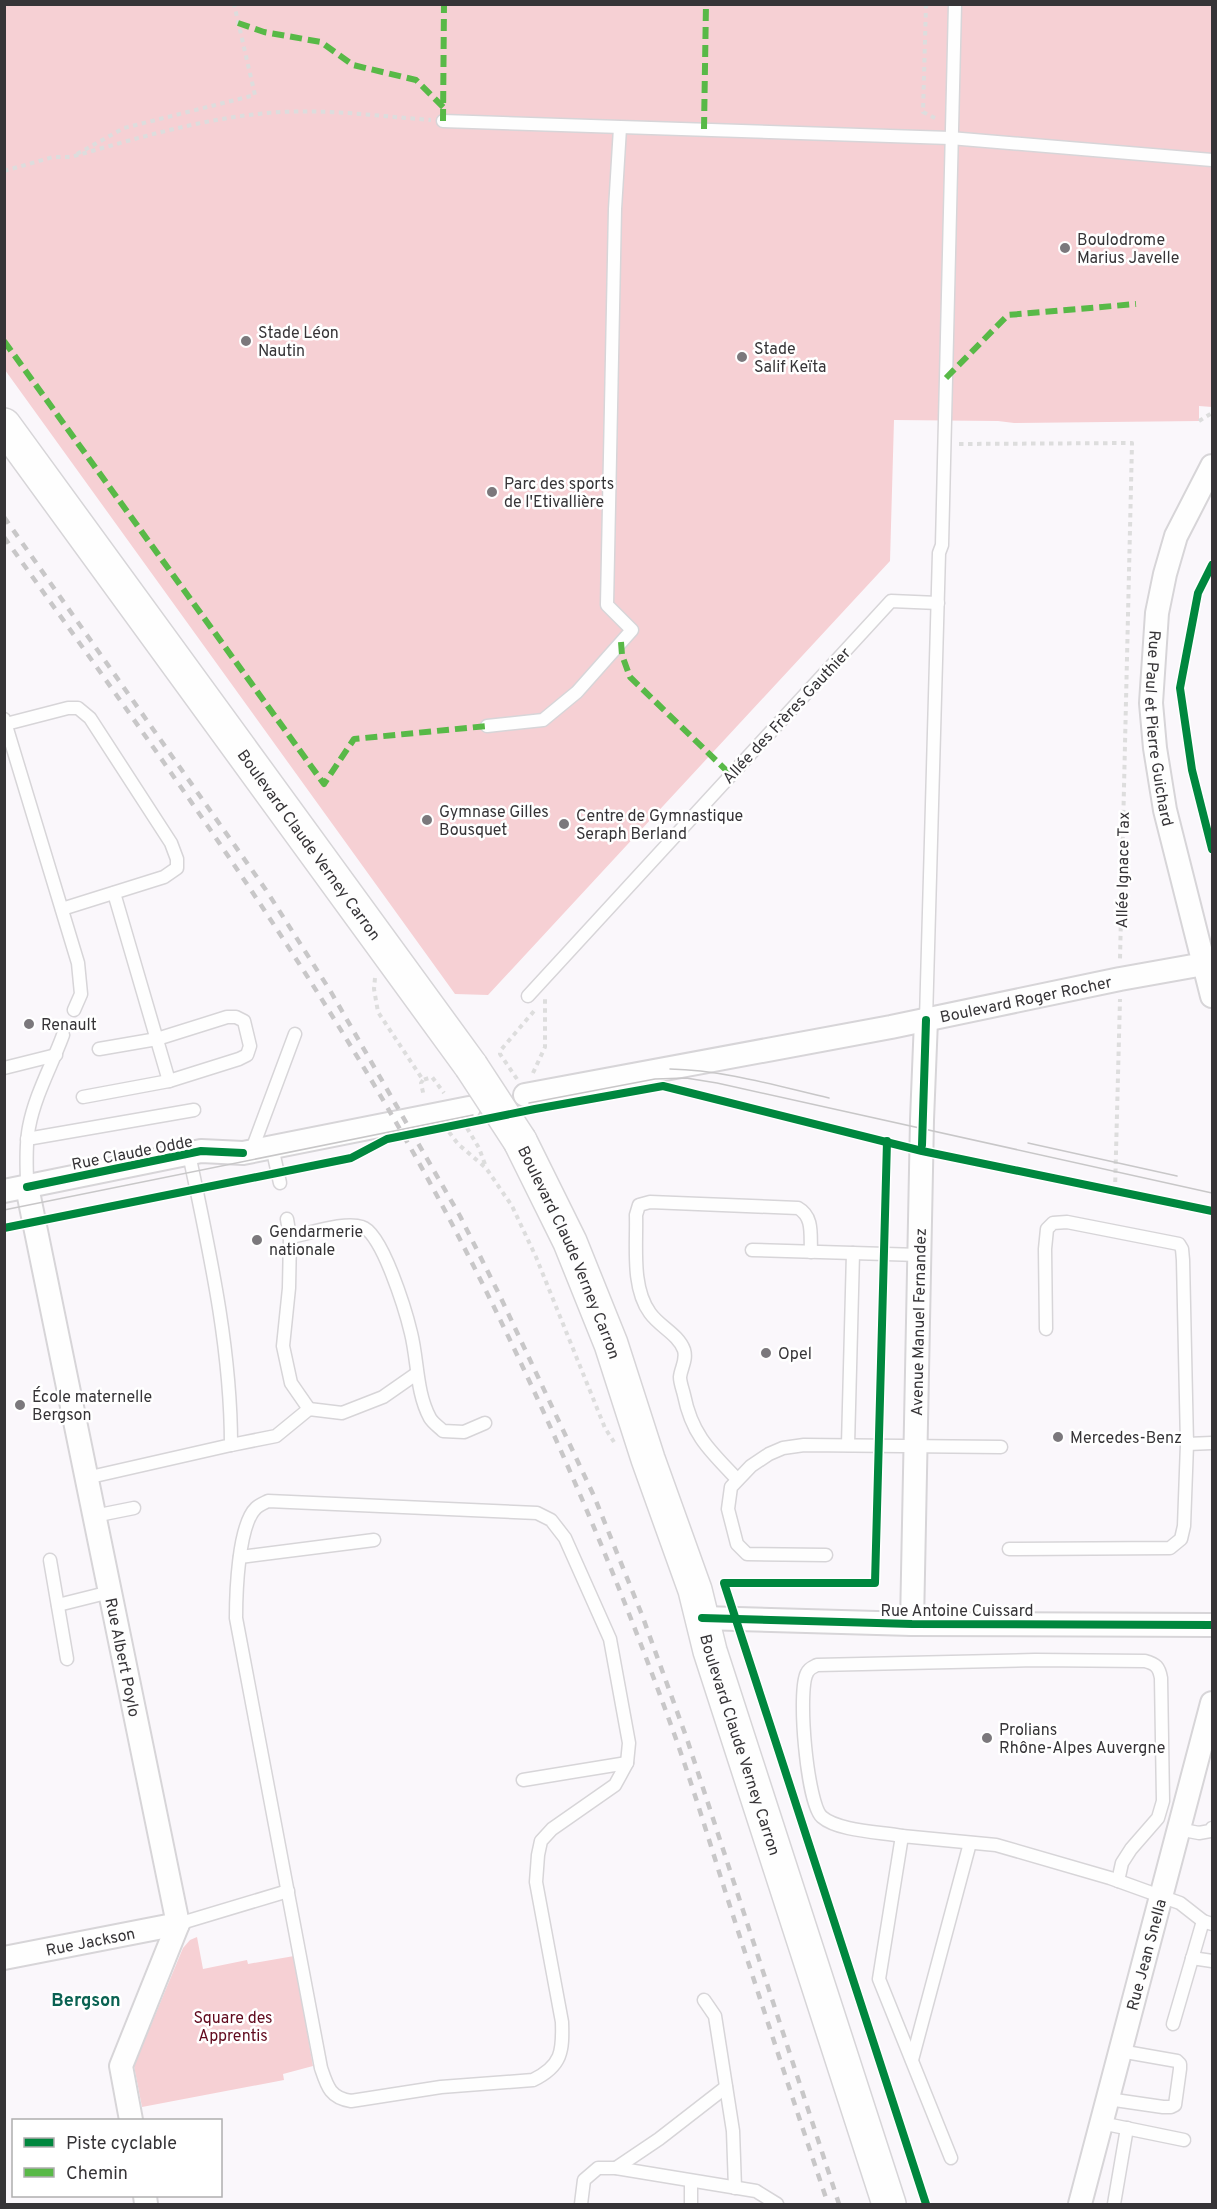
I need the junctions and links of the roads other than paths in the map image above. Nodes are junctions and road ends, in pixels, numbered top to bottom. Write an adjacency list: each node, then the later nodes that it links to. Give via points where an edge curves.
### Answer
1 (954, 4): 4 (lane)
2 (443, 122): 3 (lane)
3 (620, 128): 4 (lane); 10 (lane, via 607,605 632,630 576,692 543,720)
4 (950, 132): 5 (lane); 8 (lane)
5 (1212, 160)
6 (4, 425): 62 (main road, Boulevard Claude Verney Carron, bridge, via 471,1066 520,1141 570,1242 603,1323)
7 (1212, 466): 13 (street, Rue Paul et Pierre Guichard, via 1176,536 1164,574 1157,613 1151,703 1165,810)
8 (938, 603): 14 (lane, Allée des Frères Gauthier, via 891,601); 17 (lane)
9 (5, 721): 11 (lane, via 78,708 90,718 122,766 171,843 177,868 164,877); 12 (lane)
10 (487, 726)
11 (114, 892): 12 (lane); 20 (lane)
12 (62, 909): 16 (lane, via 78,963 81,994)
13 (1204, 964): 15 (street, Rue Paul et Pierre Guichard); 17 (street, Boulevard Roger Rocher)
14 (528, 996)
15 (1212, 996)
16 (74, 1010)
17 (926, 1020): 25 (street, Boulevard Roger Rocher, via 670,1069); 40 (street, Avenue Manuel Fernandez)
18 (295, 1034): 30 (lane)
19 (63, 1035): 22 (lane)
20 (157, 1039): 21 (lane); 24 (lane); 24 (lane, via 227,1017 244,1021 250,1046 247,1055)
21 (99, 1049)
22 (56, 1055): 23 (lane); 29 (lane, via 37,1099)
23 (4, 1068)
24 (168, 1081): 26 (lane)
25 (526, 1085)
26 (83, 1097)
27 (194, 1110): 29 (lane)
28 (469, 1113): 30 (street, Rue Claude Odde)
29 (27, 1139): 33 (lane)
30 (255, 1151): 31 (street, Rue Claude Odde); 32 (lane)
31 (189, 1154): 33 (street, Rue Claude Odde); 47 (lane, via 225,1338)
32 (280, 1183)
33 (27, 1187): 34 (street, Rue Claude Odde); 51 (street, Rue Albert Poylo)
34 (4, 1191)
35 (286, 1219): 36 (lane)
36 (290, 1238): 42 (lane, via 344,1226 369,1229 385,1254 411,1334); 43 (lane, via 283,1346 291,1383)
37 (752, 1250): 38 (lane)
38 (811, 1252): 39 (lane); 52 (lane, via 809,1217 798,1208 651,1202 639,1205 638,1278 642,1294 649,1312 684,1351 680,1377 688,1416 705,1445)
39 (853, 1253): 40 (lane); 48 (lane)
40 (920, 1255): 49 (street, Avenue Manuel Fernandez)
41 (1046, 1329): 46 (lane, via 1045,1249 1047,1229 1053,1223 1067,1222 1179,1244 1183,1260)
42 (416, 1374): 43 (lane, via 383,1397 342,1413); 44 (lane, via 431,1419 443,1431 464,1432)
43 (309, 1409): 47 (lane, via 276,1436)
44 (485, 1423)
45 (1212, 1443): 46 (lane)
46 (1187, 1444): 56 (lane, via 1184,1526 1181,1539 1170,1548)
47 (231, 1445): 51 (lane)
48 (848, 1445): 49 (lane); 52 (lane, via 783,1448 768,1454)
49 (916, 1447): 50 (lane); 63 (street, Avenue Manuel Fernandez)
50 (1001, 1447)
51 (86, 1478): 54 (street, Rue Albert Poylo)
52 (737, 1479): 57 (lane, via 731,1487 728,1509 737,1544 747,1554)
53 (134, 1508): 54 (lane)
54 (94, 1516): 60 (street, Rue Albert Poylo)
55 (374, 1540): 58 (lane)
56 (1009, 1549)
57 (826, 1555)
58 (240, 1557): 67 (lane, via 246,1524 255,1508 268,1502 537,1513 551,1520 565,1538 610,1639 629,1743); 74 (lane, via 236,1618)
59 (50, 1560): 61 (lane)
60 (110, 1593): 61 (lane); 77 (street, Rue Albert Poylo)
61 (58, 1605): 65 (lane)
62 (702, 1618): 63 (street, Rue Antoine Cuissard); 98 (main road, Boulevard Claude Verney Carron)
63 (912, 1624): 64 (street, Rue Antoine Cuissard)
64 (1212, 1625)
65 (67, 1659)
66 (1211, 1711): 70 (street, Rue Jean Snella)
67 (627, 1763): 68 (lane); 74 (lane, via 615,1785 552,1829 542,1841 536,1882 562,2022 562,2042 560,2059 533,2080 339,2099 328,2087 321,2068)
68 (523, 1779)
69 (1212, 1828): 70 (lane, via 1199,1833)
70 (1178, 1829): 75 (street, Rue Jean Snella)
71 (902, 1836): 72 (lane); 73 (lane, via 835,1825 820,1816 803,1735 803,1685 811,1667 1145,1661 1159,1668 1161,1678 1163,1802 1158,1818 1122,1863); 84 (lane, via 879,1979)
72 (970, 1843): 73 (lane, via 996,1845); 84 (lane)
73 (1118, 1881): 75 (lane)
74 (288, 1891): 77 (lane)
75 (1160, 1896): 76 (lane, via 1180,1903); 83 (street, Rue Jean Snella)
76 (1208, 1922): 79 (lane)
77 (177, 1924): 78 (street, Rue Jackson); 87 (street, via 121,2066)
78 (4, 1958)
79 (1192, 1958): 80 (lane); 82 (lane)
80 (1212, 1961)
81 (704, 2000): 85 (lane, via 715,2016)
82 (1173, 2024)
83 (1120, 2051): 86 (street, Rue Jean Snella); 86 (lane, via 1177,2061 1180,2069 1175,2105 1163,2107)
84 (912, 2060): 91 (lane)
85 (726, 2087): 92 (lane); 94 (lane, via 734,2131)
86 (1108, 2098): 88 (street, Rue Jean Snella)
87 (130, 2119)
88 (1101, 2123): 89 (lane); 99 (street, Rue Jean Snella)
89 (1127, 2128): 90 (lane); 100 (lane)
90 (1184, 2140)
91 (951, 2158)
92 (616, 2168): 93 (lane); 95 (lane, via 598,2168 584,2180)
93 (691, 2181): 94 (lane); 96 (lane)
94 (735, 2188): 97 (lane, via 756,2191)
95 (581, 2205)
96 (690, 2205)
97 (777, 2205)
98 (889, 2205)
99 (1080, 2205)
100 (1114, 2205)

